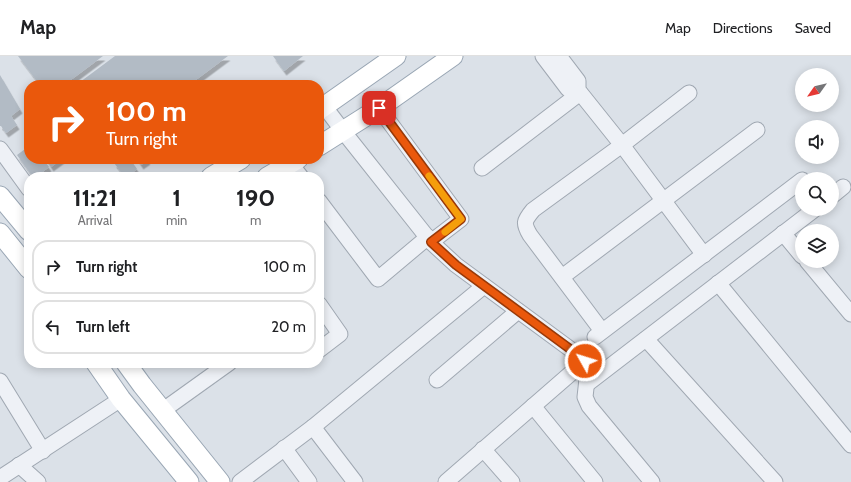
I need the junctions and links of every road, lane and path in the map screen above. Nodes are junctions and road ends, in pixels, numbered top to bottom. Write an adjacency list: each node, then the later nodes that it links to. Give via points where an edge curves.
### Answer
1 (396, 56): 7 (main road)
2 (454, 56): 8 (main road)
3 (543, 56): 5 (street, via 568,89)
4 (559, 56): 5 (street, via 578,81)
5 (579, 91): 13 (street); 17 (street)
6 (689, 93): 13 (street)
7 (324, 107)
8 (379, 108): 11 (main road); 29 (street, via 461,219)
9 (324, 110): 11 (street)
10 (757, 130): 23 (street)
11 (343, 131): 12 (main road); 29 (street)
12 (324, 143)
13 (622, 146): 23 (street); 34 (street, via 533,210 526,219 526,228 530,235)
14 (0, 149): 20 (street)
15 (233, 164): 18 (main road)
16 (296, 167): 19 (main road)
17 (482, 168)
18 (219, 172)
19 (282, 172)
20 (24, 183)
21 (795, 185): 31 (street)
22 (0, 196): 26 (main road)
23 (663, 200): 31 (street); 34 (street)
24 (324, 208): 29 (street, via 378,279)
25 (806, 216): 27 (street)
26 (24, 225)
27 (783, 233): 30 (street); 35 (street)
28 (0, 234): 32 (main road)
29 (429, 240): 36 (street)
30 (795, 248)
31 (704, 255): 34 (street, via 598,335)
32 (24, 263)
33 (812, 268): 39 (street)
34 (562, 277)
35 (718, 283): 40 (street); 53 (street)
36 (484, 286): 38 (street); 52 (street)
37 (324, 311): 41 (street, via 340,334)
38 (518, 311): 42 (street); 46 (street)
39 (851, 314)
40 (646, 339): 48 (street); 69 (street)
41 (324, 346)
42 (585, 361): 48 (street, via 588,370); 50 (street)
43 (99, 368): 49 (main road)
44 (130, 368): 51 (main road)
45 (221, 368): 51 (street)
46 (436, 380)
47 (0, 383): 56 (street)
48 (587, 384): 68 (street, via 585,397 589,406)
49 (121, 399): 56 (street); 60 (main road)
50 (534, 406): 55 (street); 67 (street)
51 (162, 411): 61 (main road)
52 (312, 427): 54 (street); 64 (street)
53 (851, 445)
54 (284, 448): 62 (street); 63 (street)
55 (483, 449): 65 (street); 66 (street)
56 (43, 451): 57 (street)
57 (19, 465): 58 (street); 59 (street)
58 (0, 478)
59 (38, 482)
60 (189, 482)
61 (220, 482)
62 (240, 482)
63 (310, 482)
64 (355, 482)
65 (446, 482)
66 (512, 482)
67 (596, 482)
68 (652, 482)
69 (775, 482)

